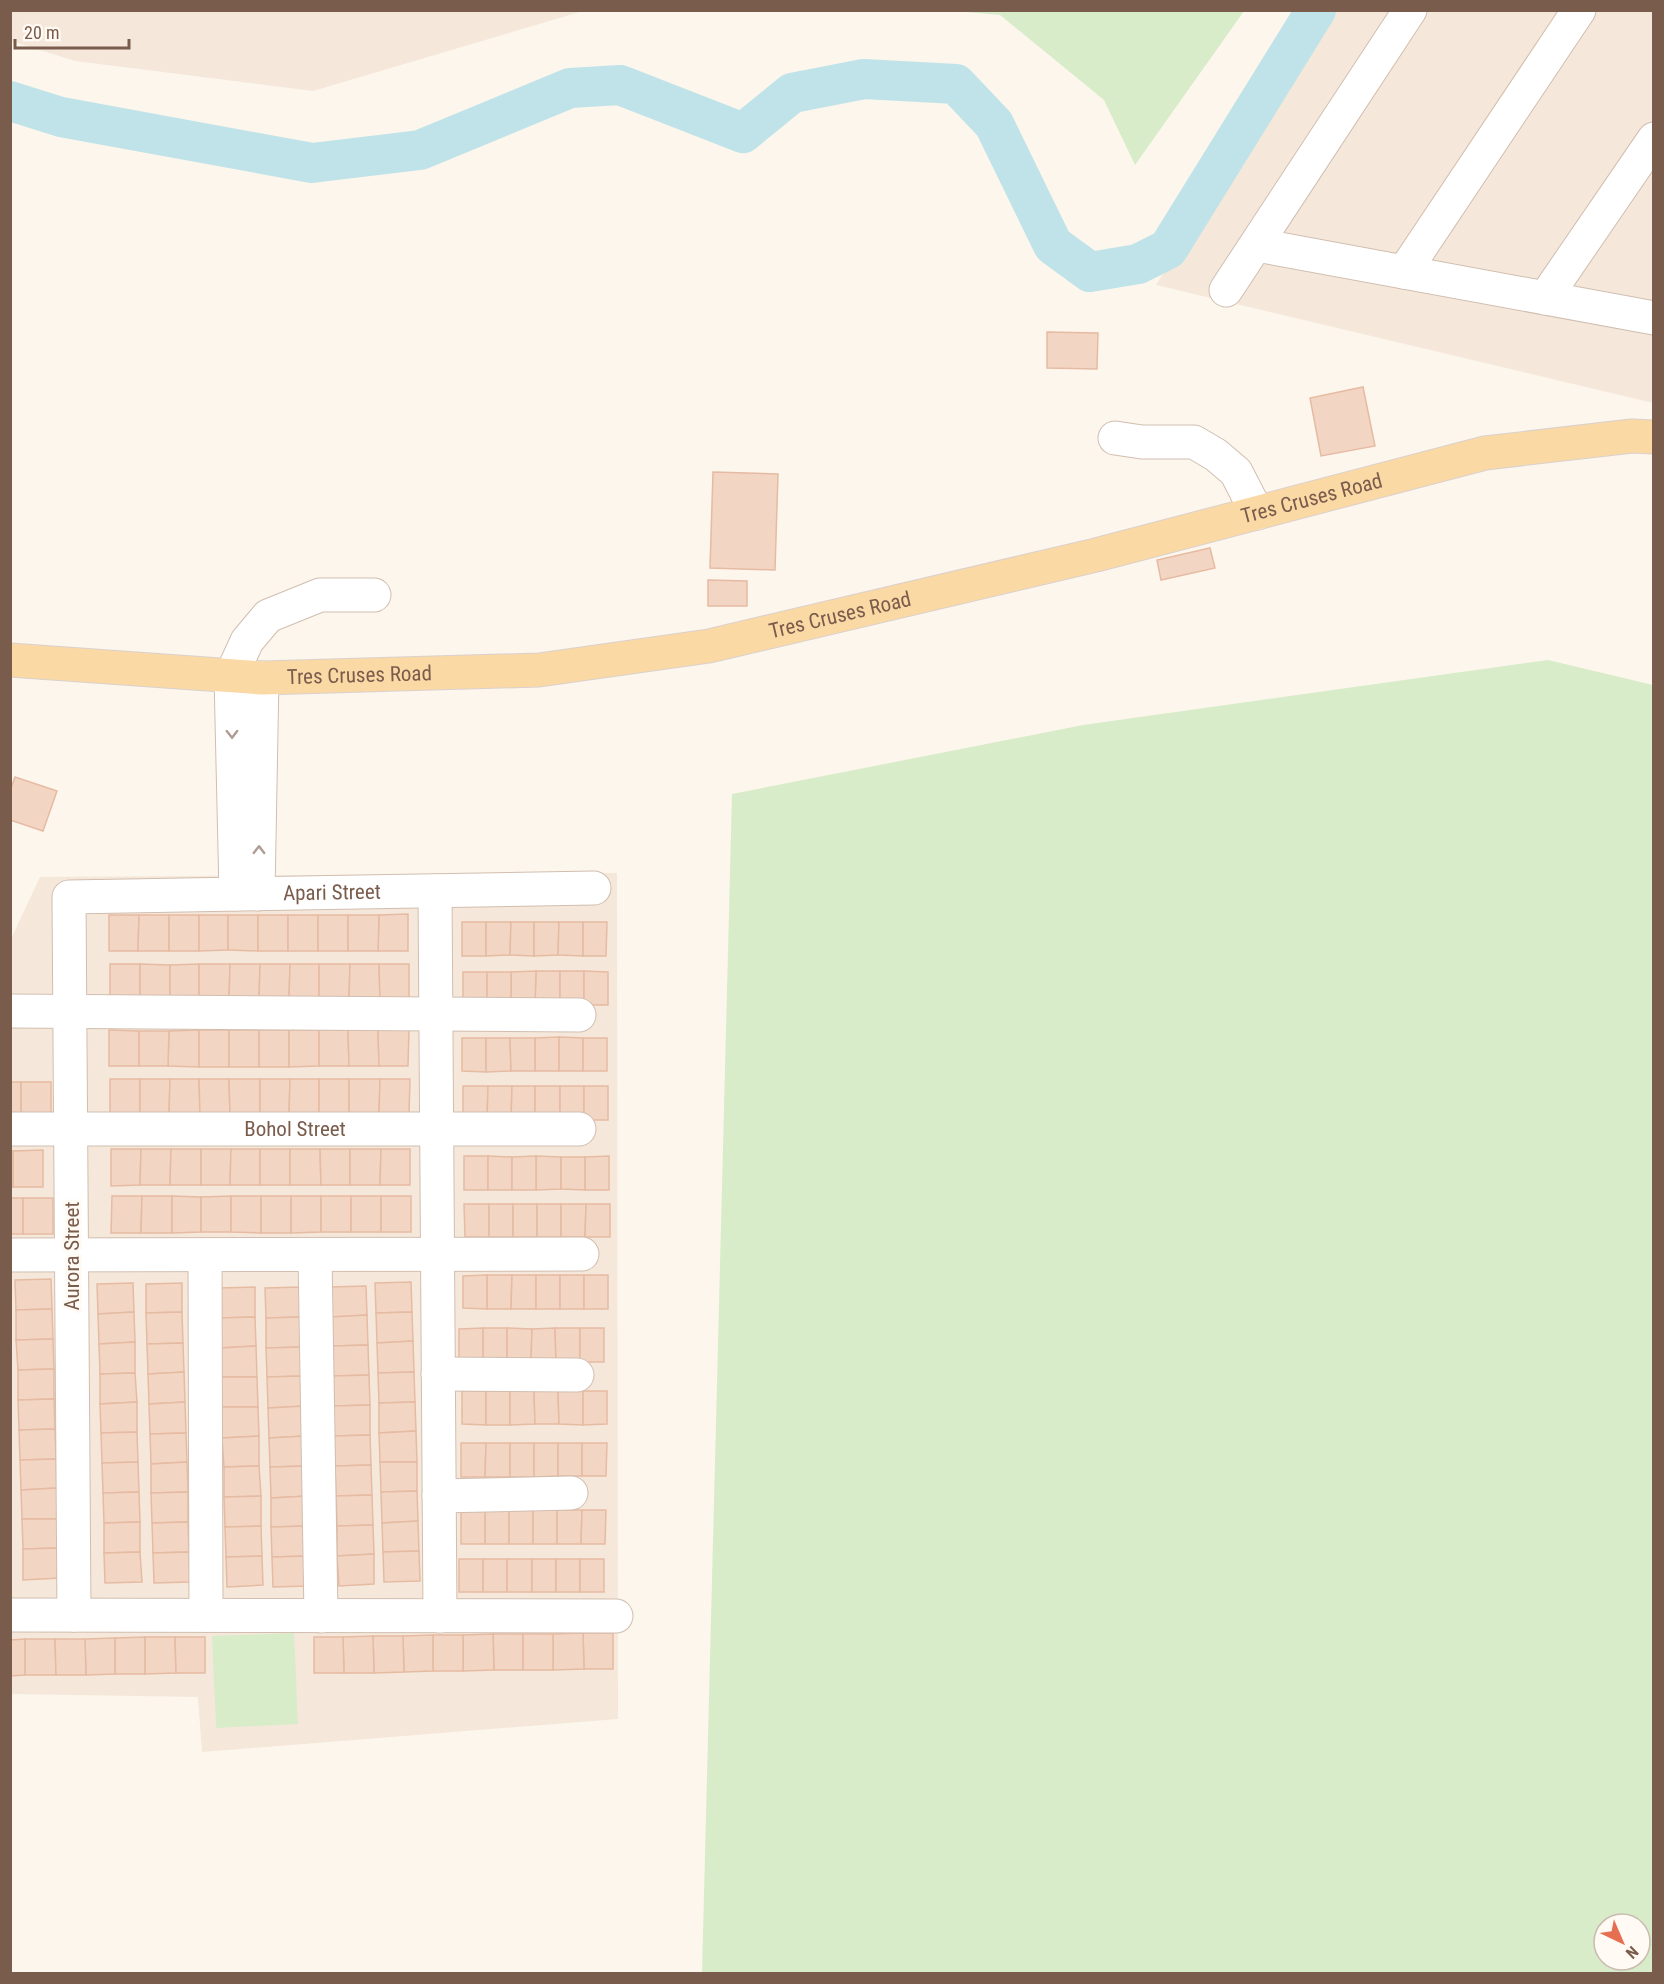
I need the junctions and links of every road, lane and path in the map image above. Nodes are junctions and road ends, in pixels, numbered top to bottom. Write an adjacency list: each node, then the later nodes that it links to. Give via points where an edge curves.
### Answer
1 (1410, 10): 4 (street)
2 (1578, 10): 5 (street)
3 (1653, 139): 7 (street)
4 (1257, 244): 5 (street); 6 (street)
5 (1404, 272): 7 (street)
6 (1226, 290)
7 (1545, 298): 8 (street)
8 (1653, 318)
9 (1653, 437): 11 (main road, Tres Cruses Road, via 1485,453)
10 (1115, 438): 11 (street, via 1194,442 1236,472)
11 (1257, 513): 14 (main road, Tres Cruses Road, via 709,646 539,670)
12 (374, 595): 14 (street, via 320,595 268,616 247,641)
13 (10, 660): 14 (main road, Tres Cruses Road)
14 (246, 677): 17 (street)
15 (594, 888): 16 (street, Apari Street)
16 (435, 891): 17 (street, Apari Street); 21 (street)
17 (247, 894): 18 (street, Apari Street)
18 (69, 897): 20 (street, Aurora Street)
19 (10, 1011): 20 (street)
20 (69, 1011): 21 (street); 24 (street, Aurora Street)
21 (436, 1014): 22 (street); 25 (street)
22 (579, 1015)
23 (10, 1129): 24 (street, Bohol Street)
24 (71, 1129): 25 (street, Bohol Street); 30 (street, Aurora Street)
25 (436, 1129): 26 (street, Bohol Street); 27 (street)
26 (579, 1129)
27 (437, 1254): 28 (street); 32 (street); 33 (street)
28 (582, 1254)
29 (10, 1255): 30 (street)
30 (72, 1255): 31 (street); 38 (street, Aurora Street)
31 (205, 1255): 32 (street); 39 (street)
32 (315, 1255): 40 (street)
33 (438, 1374): 34 (street); 36 (street)
34 (576, 1375)
35 (571, 1493): 36 (street)
36 (439, 1496): 41 (street)
37 (10, 1615): 38 (street)
38 (75, 1615): 39 (street)
39 (206, 1615): 40 (street)
40 (321, 1616): 41 (street)
41 (440, 1616): 42 (street)
42 (616, 1616)

